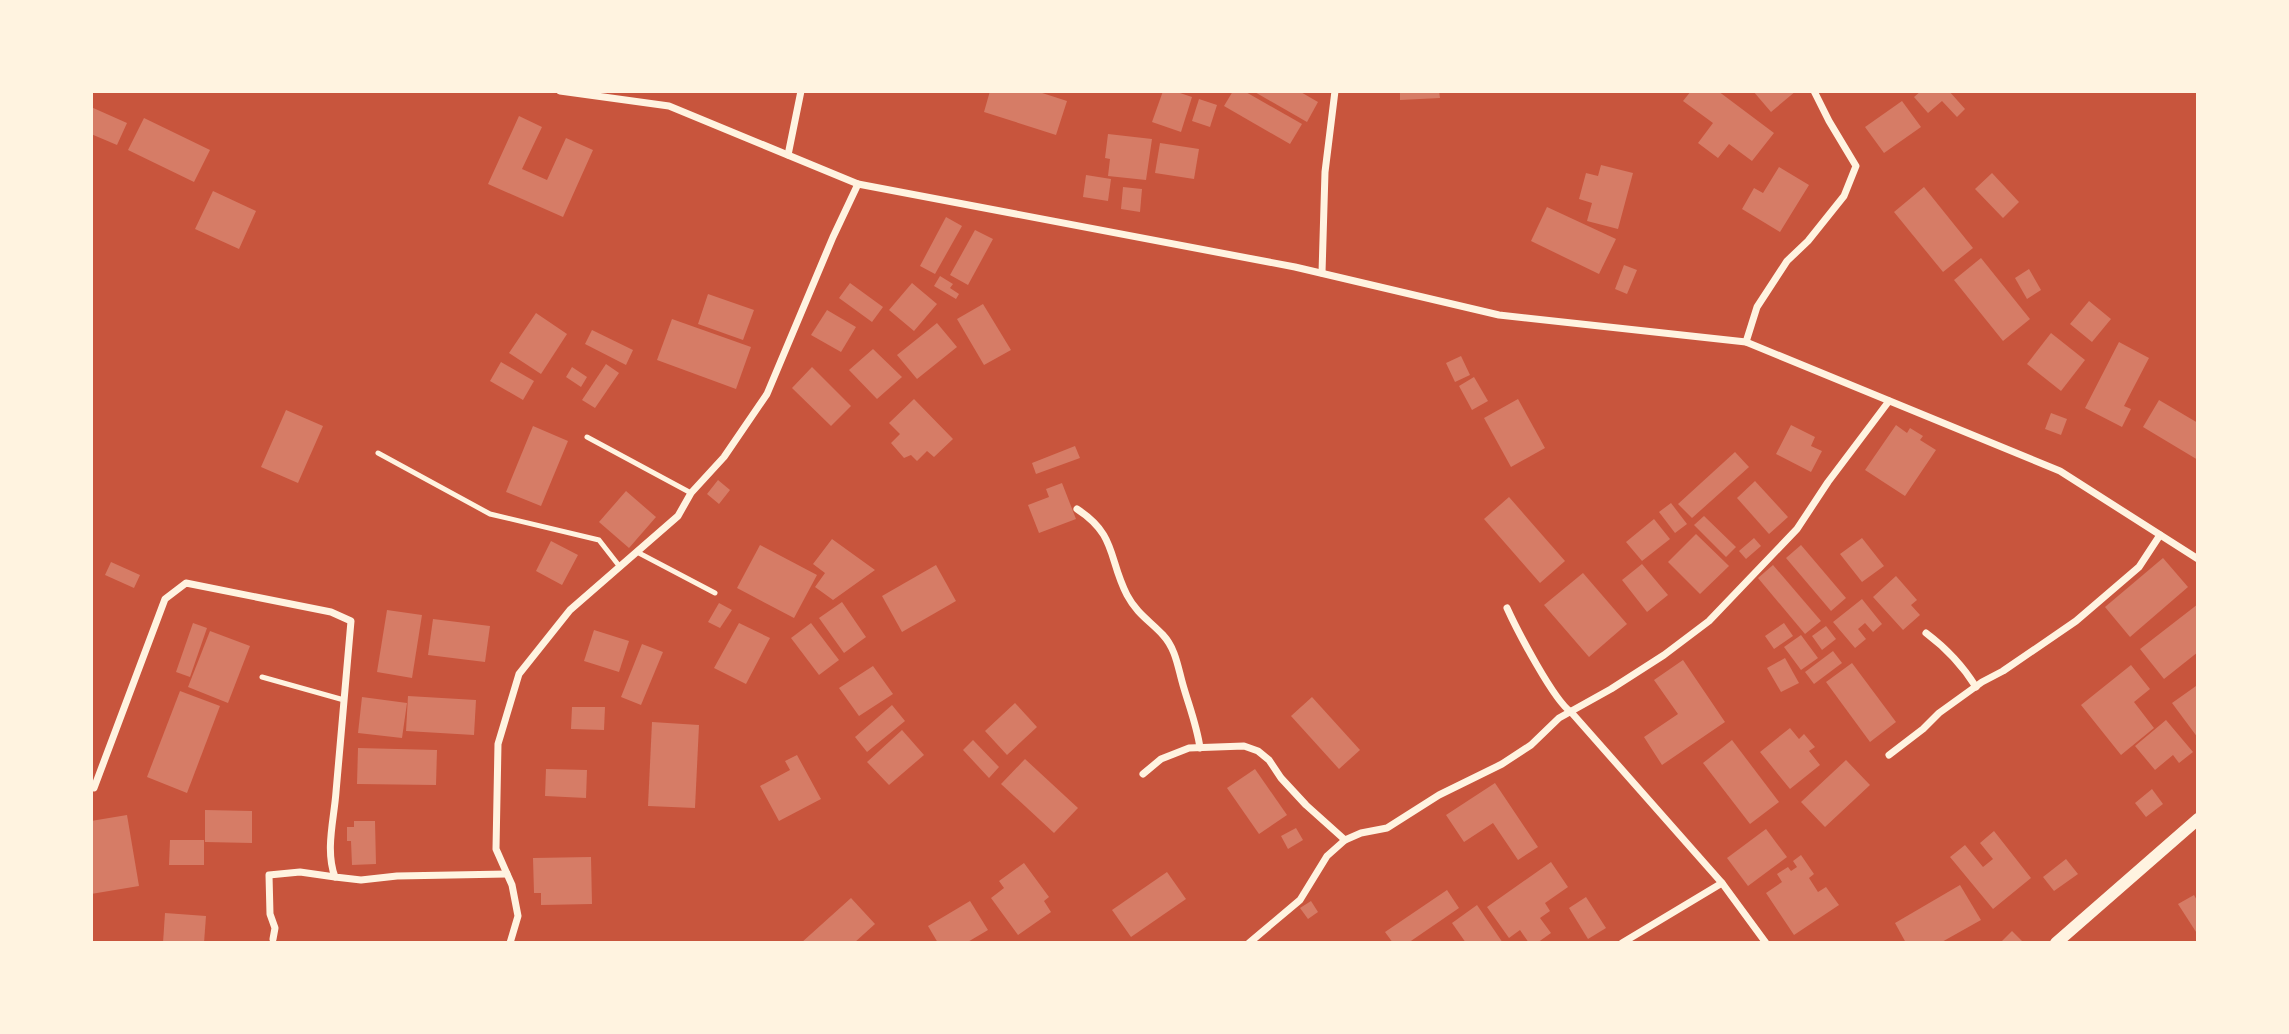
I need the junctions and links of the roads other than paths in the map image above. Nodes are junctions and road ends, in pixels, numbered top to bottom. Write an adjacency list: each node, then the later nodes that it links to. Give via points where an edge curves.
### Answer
1 (559, 91): 6 (street)
2 (630, 91): 6 (street)
3 (802, 91): 7 (street)
4 (1335, 91): 9 (street, via 1325,172)
5 (1814, 91): 10 (street, via 1856,166 1844,196 1787,261 1757,307)
6 (631, 101): 7 (street, via 669,106)
7 (788, 155): 8 (street)
8 (858, 184): 9 (street); 14 (street, via 767,394 724,457)
9 (1322, 274): 10 (street, via 1499,315)
10 (1746, 342): 11 (street)
11 (1889, 401): 16 (street, via 2060,471); 26 (street, via 1797,529 1709,621 1664,655)
12 (587, 437): 14 (lane)
13 (378, 453): 19 (lane, via 490,514 599,540)
14 (691, 493): 17 (street, via 678,516)
15 (1077, 509): 27 (street, via 1094,520 1107,539 1135,609 1173,649)
16 (2160, 535): 18 (street); 24 (street, via 2140,567 2076,621)
17 (637, 552): 19 (street); 20 (lane)
18 (2198, 559)
19 (620, 567): 33 (street, via 570,610 519,674 498,744 496,849)
20 (715, 593)
21 (1507, 608): 26 (street, via 1546,680)
22 (1926, 632): 24 (street, via 1966,670)
23 (262, 677): 25 (lane)
24 (1976, 687): 28 (street)
25 (344, 700): 30 (street, via 351,621 331,612 186,583 165,600); 34 (street, via 330,842)
26 (1571, 712): 32 (street, via 1502,764 1439,795 1387,828); 35 (street)
27 (1200, 748): 29 (street, via 1171,754); 32 (street, via 1244,746 1258,751)
28 (1889, 755)
29 (1143, 774)
30 (94, 788)
31 (2198, 819): 41 (street)
32 (1345, 840): 38 (street, via 1327,856 1300,900)
33 (507, 874): 34 (street); 37 (street, via 517,916)
34 (335, 877): 36 (street, via 300,872 269,875)
35 (1722, 883): 39 (street); 40 (street)
36 (273, 939)
37 (510, 943)
38 (1249, 943)
39 (1622, 943)
40 (1766, 943)
41 (2056, 943)

